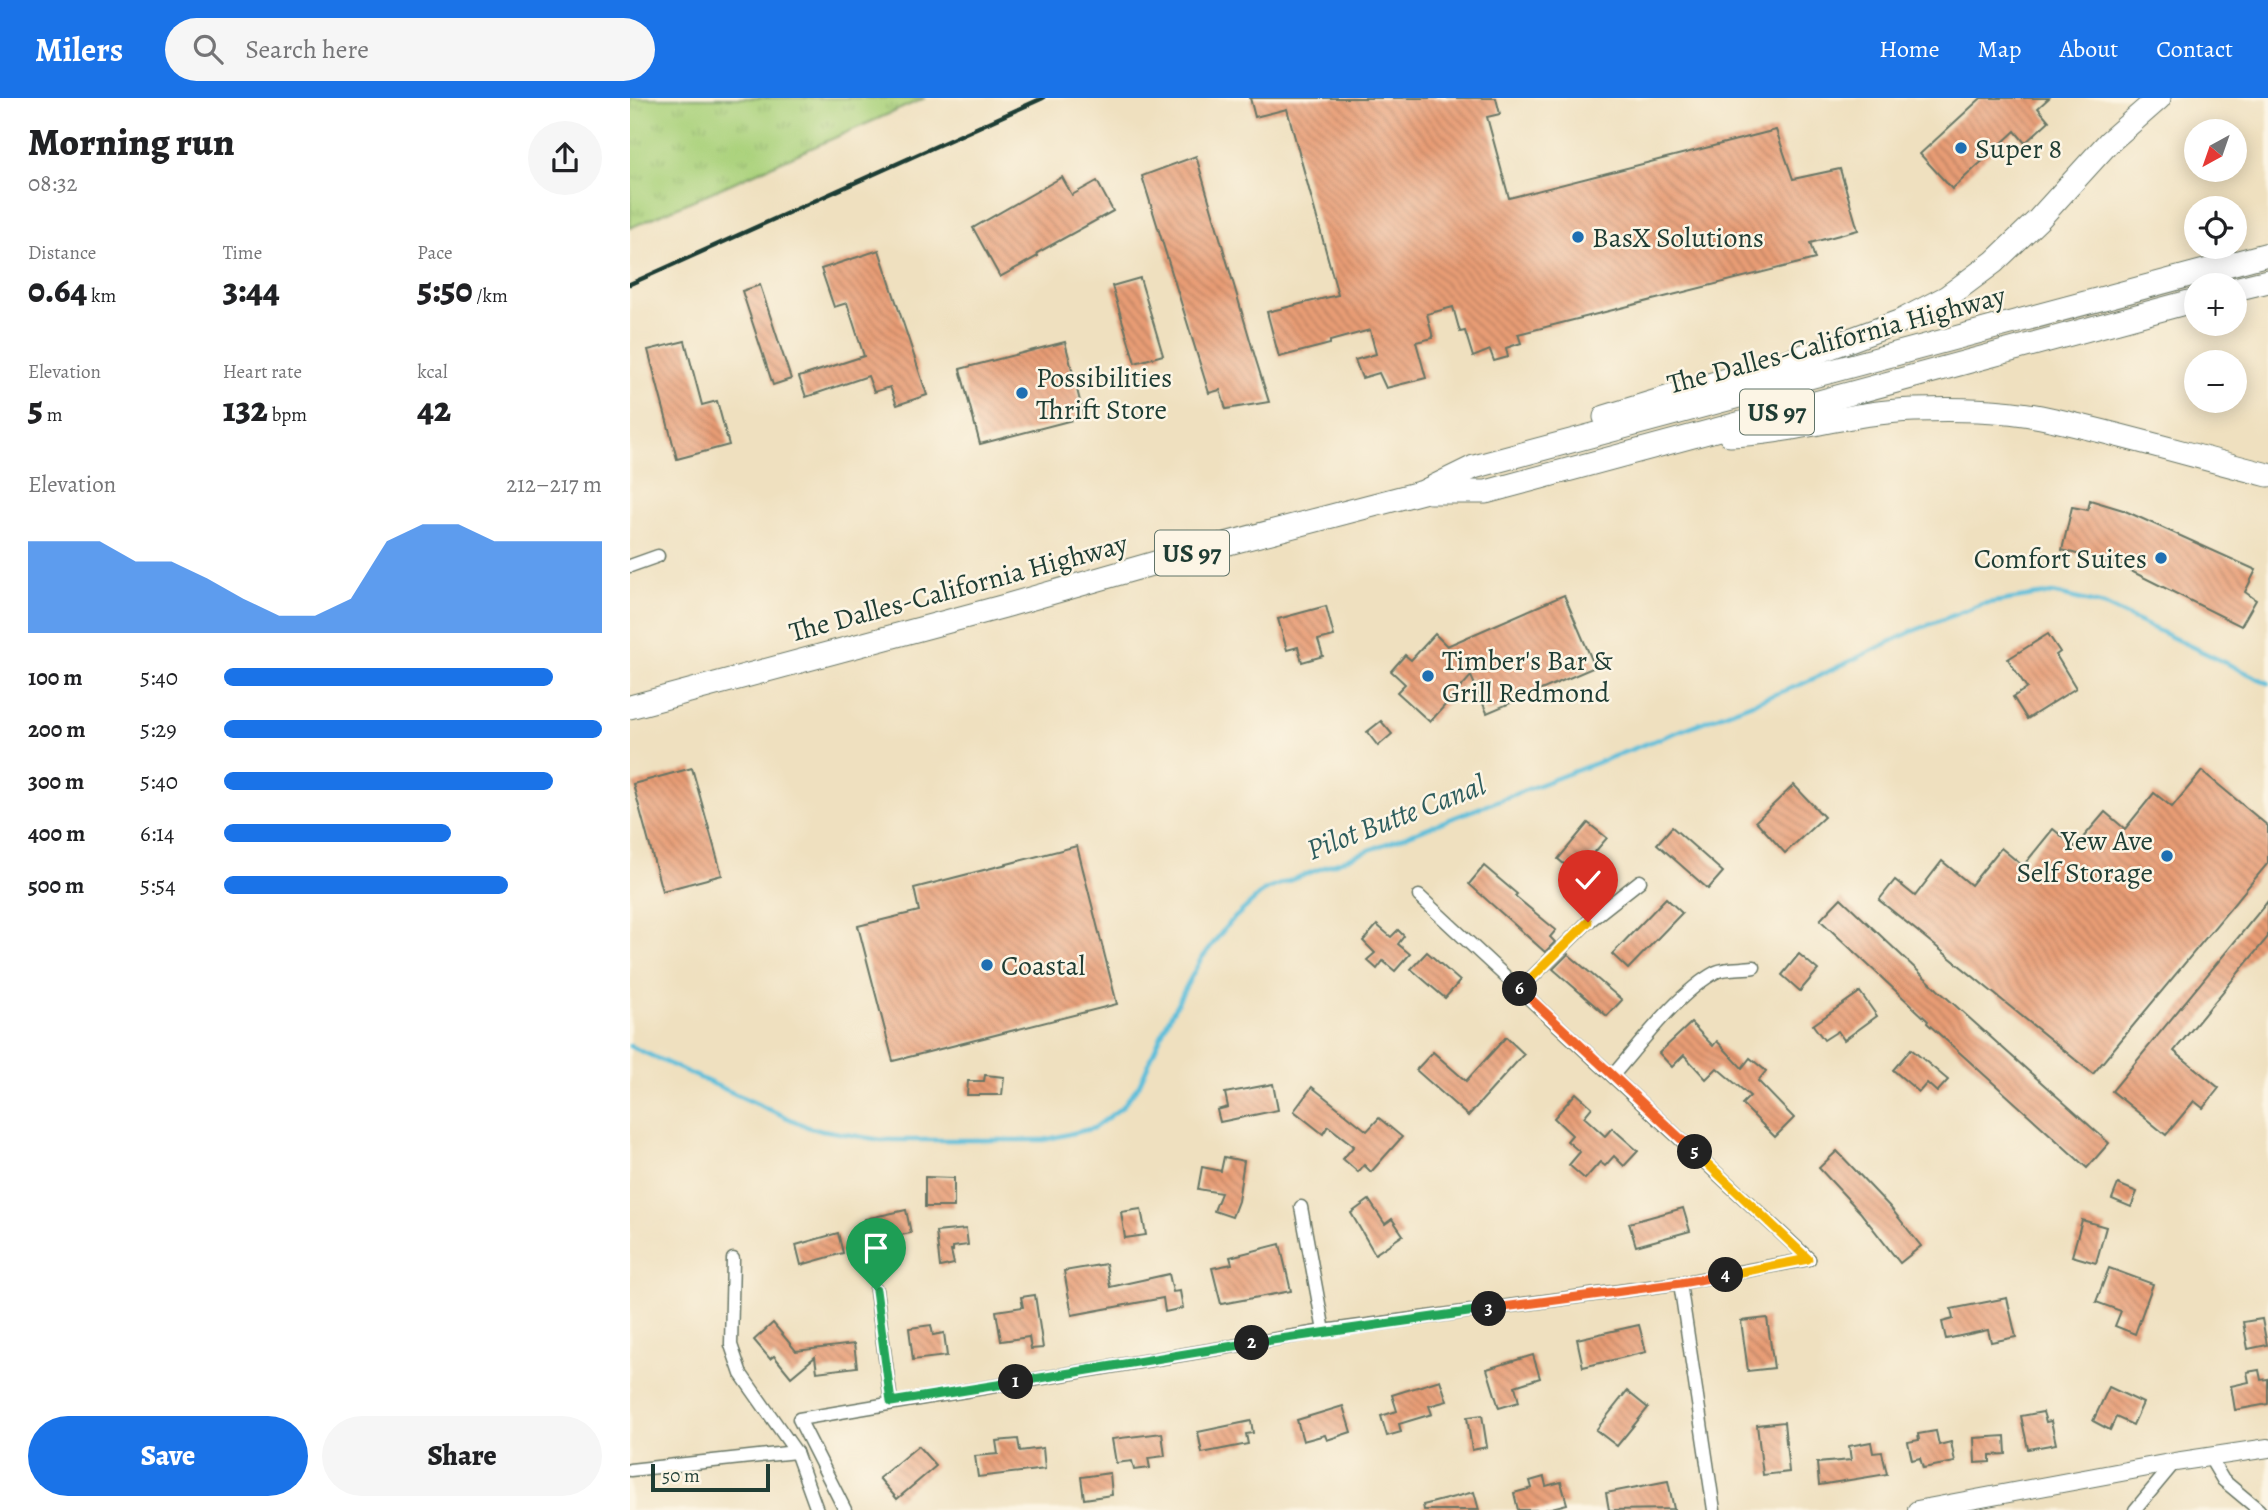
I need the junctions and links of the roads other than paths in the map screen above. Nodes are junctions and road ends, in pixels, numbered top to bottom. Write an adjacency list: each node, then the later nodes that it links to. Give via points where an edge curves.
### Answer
1 (2159, 98): 7 (highway, via 2109,142 1994,262 1947,297 1900,321 1820,351 1608,416)
2 (2268, 254): 7 (highway, The Dalles-California Highway / US 97)
3 (2268, 281): 4 (highway)
4 (2247, 286)
5 (2184, 303): 6 (highway, The Dalles-California Highway / US 97)
6 (1685, 437): 8 (highway, via 1754,434 1911,410 1971,410 2039,417); 9 (highway, The Dalles-California Highway / US 97, via 1486,492)
7 (1538, 450): 9 (highway, The Dalles-California Highway / US 97, via 1474,467)
8 (2268, 475)
9 (1423, 492): 12 (highway, The Dalles-California Highway / US 97)
10 (658, 556): 11 (street)
11 (630, 566)
12 (630, 707)
13 (1640, 881): 16 (street, via 1588,922)
14 (1419, 896): 16 (street)
15 (1754, 967): 17 (street, via 1718,971 1690,992)
16 (1520, 989): 17 (street)
17 (1613, 1076): 20 (street, via 1808,1259)
18 (1301, 1208): 22 (street)
19 (733, 1259): 25 (street, via 731,1345 741,1374)
20 (1681, 1283): 22 (street); 31 (street)
21 (876, 1290): 23 (street)
22 (1324, 1331): 23 (street)
23 (891, 1402): 30 (street, via 799,1419)
24 (2268, 1448): 26 (main road)
25 (796, 1452): 28 (street); 29 (street)
26 (2210, 1458): 27 (main road); 34 (street, via 2223,1480)
27 (2175, 1462): 32 (main road); 33 (street)
28 (630, 1470)
29 (817, 1510)
30 (845, 1510)
31 (1714, 1510)
32 (1917, 1510)
33 (2135, 1510)
34 (2259, 1510)

